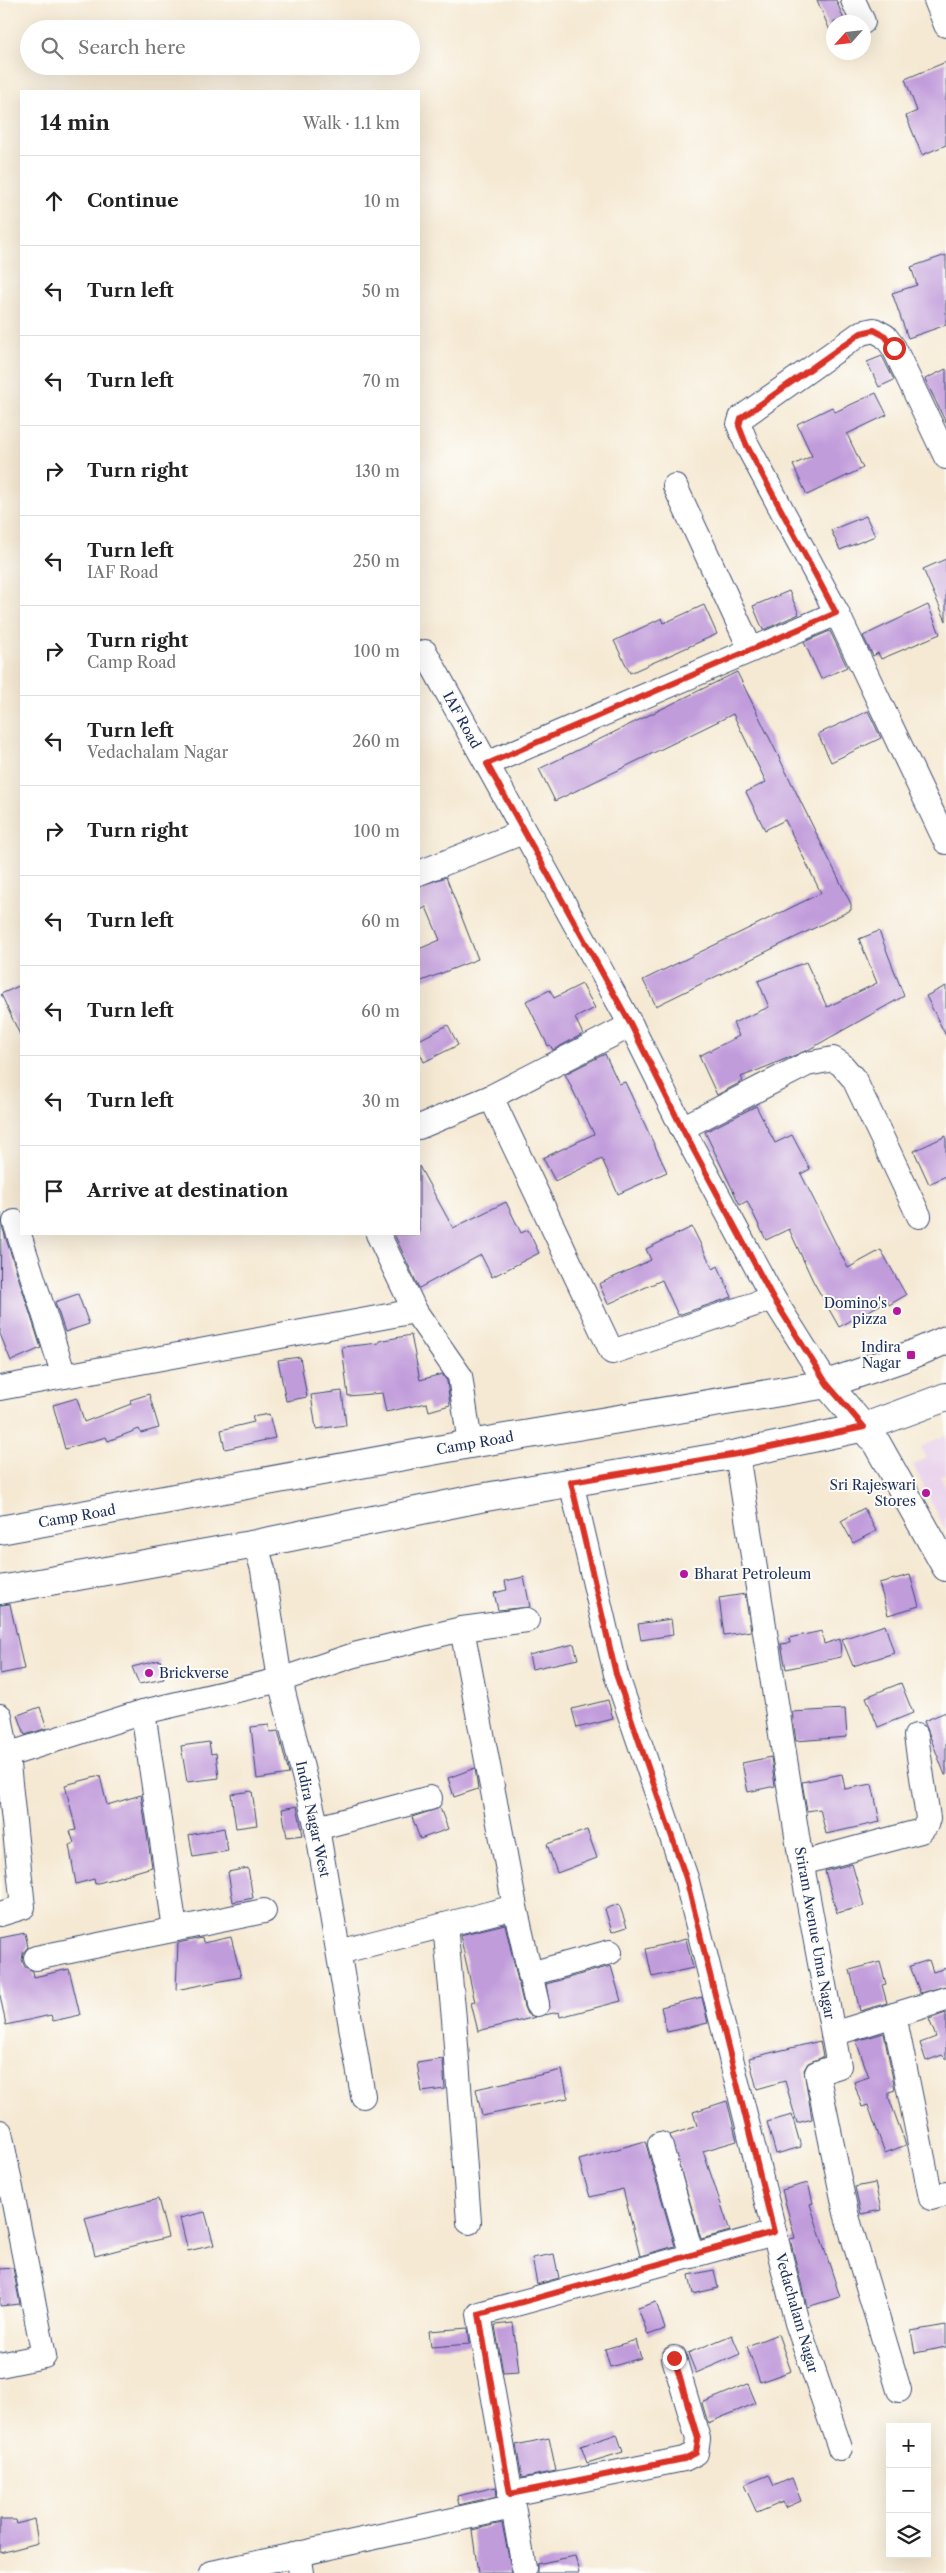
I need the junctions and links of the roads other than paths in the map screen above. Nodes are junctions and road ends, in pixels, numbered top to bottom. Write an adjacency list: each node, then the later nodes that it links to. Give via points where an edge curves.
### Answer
1 (853, 0): 3 (street)
2 (936, 0): 4 (street)
3 (860, 15)
4 (946, 25)
5 (946, 457): 7 (street, via 894,348 885,336 874,330 861,333 741,418 742,437)
6 (675, 486): 8 (street)
7 (836, 613): 8 (street); 12 (street)
8 (751, 650): 10 (street)
9 (425, 652): 10 (street, IAF Road)
10 (487, 764): 11 (street, IAF Road)
11 (524, 832): 13 (street); 14 (street, IAF Road)
12 (946, 842)
13 (420, 873)
14 (631, 1025): 15 (street); 17 (street, IAF Road)
15 (492, 1097): 16 (street); 21 (street, via 612,1352)
16 (420, 1127)
17 (682, 1128): 18 (street, via 807,1064 833,1059 842,1064 854,1079); 21 (street, IAF Road)
18 (919, 1216)
19 (15, 1222): 24 (street)
20 (378, 1235): 22 (street)
21 (773, 1298): 25 (street, IAF Road)
22 (416, 1311): 24 (street); 29 (street, via 460,1376)
23 (946, 1340): 25 (main road, Camp Road)
24 (64, 1376): 26 (street)
25 (827, 1384): 28 (main road, IAF Road); 29 (main road, Camp Road)
26 (0, 1388)
27 (946, 1398): 28 (main road)
28 (864, 1427): 30 (main road); 34 (main road, IAF Road, via 877,1444)
29 (470, 1444): 32 (main road, Camp Road)
30 (737, 1454): 31 (main road); 45 (street, Sriram Avenue Uma Nagar)
31 (571, 1482): 33 (main road); 64 (street, Vedachalam Nagar, via 616,1674 686,1878)
32 (0, 1530)
33 (256, 1544): 35 (main road); 38 (street, Indira Nagar West)
34 (946, 1567)
35 (0, 1590)
36 (527, 1620): 37 (street)
37 (462, 1629): 38 (street, via 354,1656); 46 (street)
38 (280, 1680): 39 (street); 44 (street, Indira Nagar West)
39 (144, 1712): 42 (street); 50 (street)
40 (0, 1716): 42 (street)
41 (916, 1736): 45 (street, via 928,1818 926,1826 921,1831)
42 (7, 1755): 48 (street, via 23,1908)
43 (430, 1798): 44 (street)
44 (317, 1828): 51 (street, Indira Nagar West)
45 (802, 1863): 58 (street, Sriram Avenue Uma Nagar)
46 (515, 1907): 49 (street); 54 (street)
47 (264, 1911): 50 (street)
48 (0, 1914)
49 (445, 1925): 51 (street); 63 (street)
50 (174, 1929): 53 (street)
51 (339, 1952): 59 (street, Indira Nagar West)
52 (610, 1952): 54 (street)
53 (36, 1958)
54 (530, 1974): 56 (street)
55 (946, 1999): 57 (street)
56 (537, 2004)
57 (894, 2015): 58 (street); 62 (street, via 931,2198)
58 (833, 2034): 68 (street, Sriram Avenue Uma Nagar, via 838,2066 817,2073 846,2213)
59 (363, 2096)
60 (0, 2132): 67 (street, via 44,2356)
61 (660, 2144): 65 (street)
62 (946, 2194)
63 (469, 2222)
64 (774, 2232): 65 (street); 69 (street, Vedachalam Nagar, via 797,2323)
65 (692, 2256): 70 (street, via 479,2314)
66 (674, 2358): 70 (street, via 698,2439 696,2453 684,2459)
67 (0, 2365)
68 (899, 2390)
69 (840, 2448)
70 (511, 2501): 71 (street); 72 (street)
71 (299, 2563): 73 (street)
72 (524, 2568)
73 (212, 2573)

